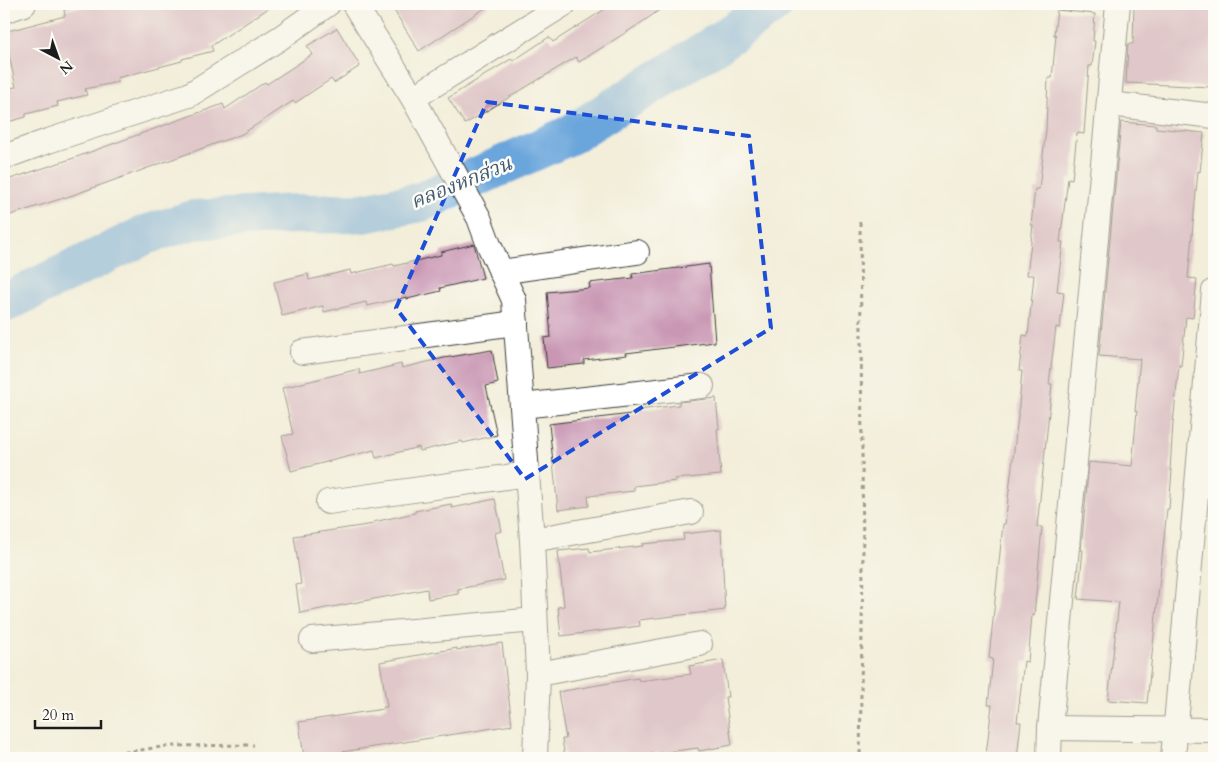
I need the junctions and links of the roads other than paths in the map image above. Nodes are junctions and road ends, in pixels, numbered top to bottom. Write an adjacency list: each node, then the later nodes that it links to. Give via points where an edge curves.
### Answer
1 (24, 4): 6 (street)
2 (328, 4): 10 (street, via 189,95)
3 (354, 4): 7 (street)
4 (564, 4): 7 (street)
5 (1118, 4): 8 (street)
6 (4, 11)
7 (414, 98): 12 (street, via 479,218)
8 (1109, 104): 9 (street); 26 (street)
9 (1214, 116)
10 (4, 157)
11 (637, 252): 12 (street)
12 (501, 272): 14 (street, via 514,300)
13 (1214, 291): 27 (street)
14 (516, 324): 15 (street); 17 (street)
15 (302, 352)
16 (702, 386): 17 (street)
17 (522, 406): 18 (street)
18 (528, 474): 19 (street); 21 (street)
19 (328, 502)
20 (691, 512): 21 (street)
21 (532, 540): 22 (street)
22 (536, 620): 23 (street); 25 (street)
23 (312, 640)
24 (700, 644): 25 (street)
25 (538, 674): 29 (street)
26 (1050, 728): 27 (street); 30 (street)
27 (1176, 730): 28 (street); 31 (street)
28 (1214, 730)
29 (534, 758)
30 (1049, 758)
31 (1173, 758)

